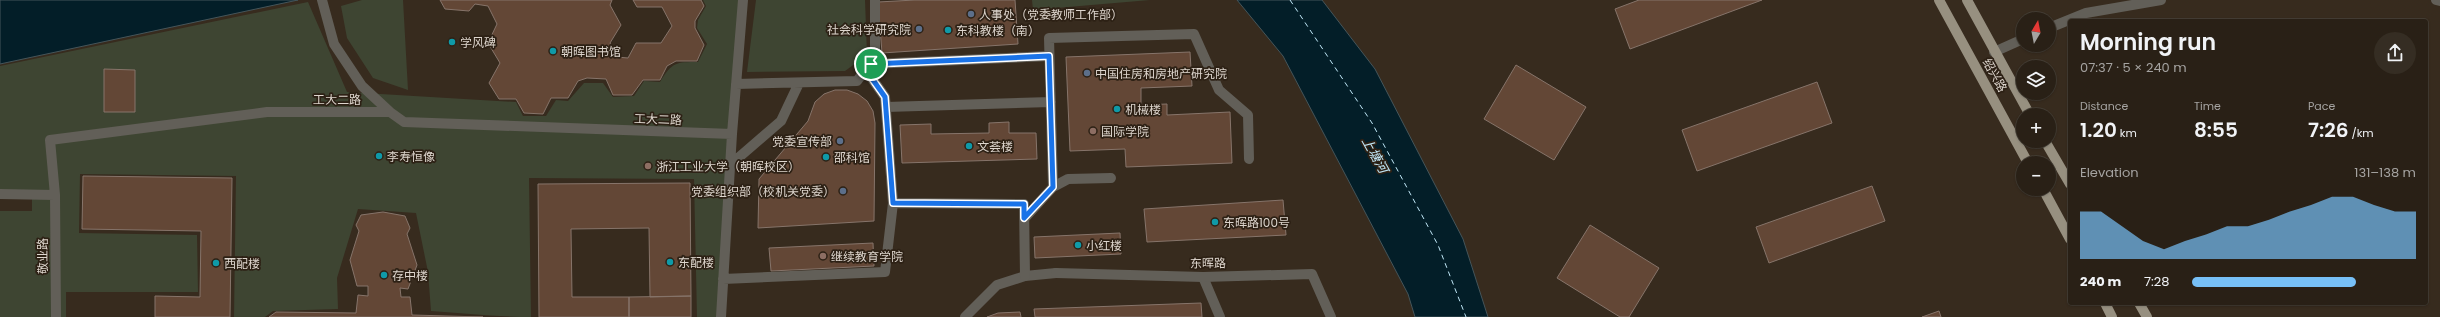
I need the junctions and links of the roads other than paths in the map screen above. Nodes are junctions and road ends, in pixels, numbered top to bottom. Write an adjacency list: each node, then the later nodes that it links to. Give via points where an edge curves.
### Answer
1 (743, 0): 17 (street)
2 (875, 0): 15 (street, via 876,57)
3 (1939, 0): 24 (main road, 绍兴路)
4 (1967, 0): 13 (main road, 绍兴路)
5 (2160, 0): 9 (street, via 2086,13)
6 (2436, 0): 7 (street)
7 (2440, 1)
8 (323, 2): 21 (street, via 334,44 362,86)
9 (2071, 19)
10 (2068, 20): 11 (street)
11 (2056, 25)
12 (2016, 42): 13 (street)
13 (1994, 52): 20 (main road, 绍兴路)
14 (1049, 56): 15 (street); 18 (street); 25 (street, via 1049,38 1194,34 1219,90 1248,115)
15 (869, 67): 16 (street, via 858,81); 19 (street, via 885,97)
16 (799, 83): 17 (street); 26 (street, via 781,121)
17 (736, 84): 22 (street)
18 (1051, 102): 19 (street); 29 (street)
19 (886, 107): 33 (street)
20 (2026, 108)
21 (390, 112): 22 (street, 工大二路, via 404,122); 31 (street, 工大二路, via 267,112 50,140)
22 (732, 134): 26 (street)
23 (2049, 148): 28 (main road)
24 (2024, 156)
25 (1249, 159)
26 (730, 164): 38 (street)
27 (1111, 178): 29 (street, via 1068,180)
28 (2068, 181)
29 (1053, 187): 34 (street)
30 (0, 194): 31 (street)
31 (55, 195): 41 (street, 敬业路)
32 (2046, 196): 35 (main road)
33 (893, 203): 34 (street, via 1024,204); 38 (street, via 885,272)
34 (1024, 218): 36 (street)
35 (2068, 235)
36 (1025, 276): 37 (street, 东晖路, via 1056,273); 43 (street, 东晖路, via 997,285)
37 (1203, 277): 44 (street); 45 (street, 东晖路, via 1312,274)
38 (723, 278): 42 (street)
39 (2106, 305): 46 (main road)
40 (2140, 305): 47 (main road)
41 (56, 317)
42 (721, 317)
43 (965, 317)
44 (1220, 317)
45 (1331, 317)
46 (2112, 317)
47 (2147, 317)

